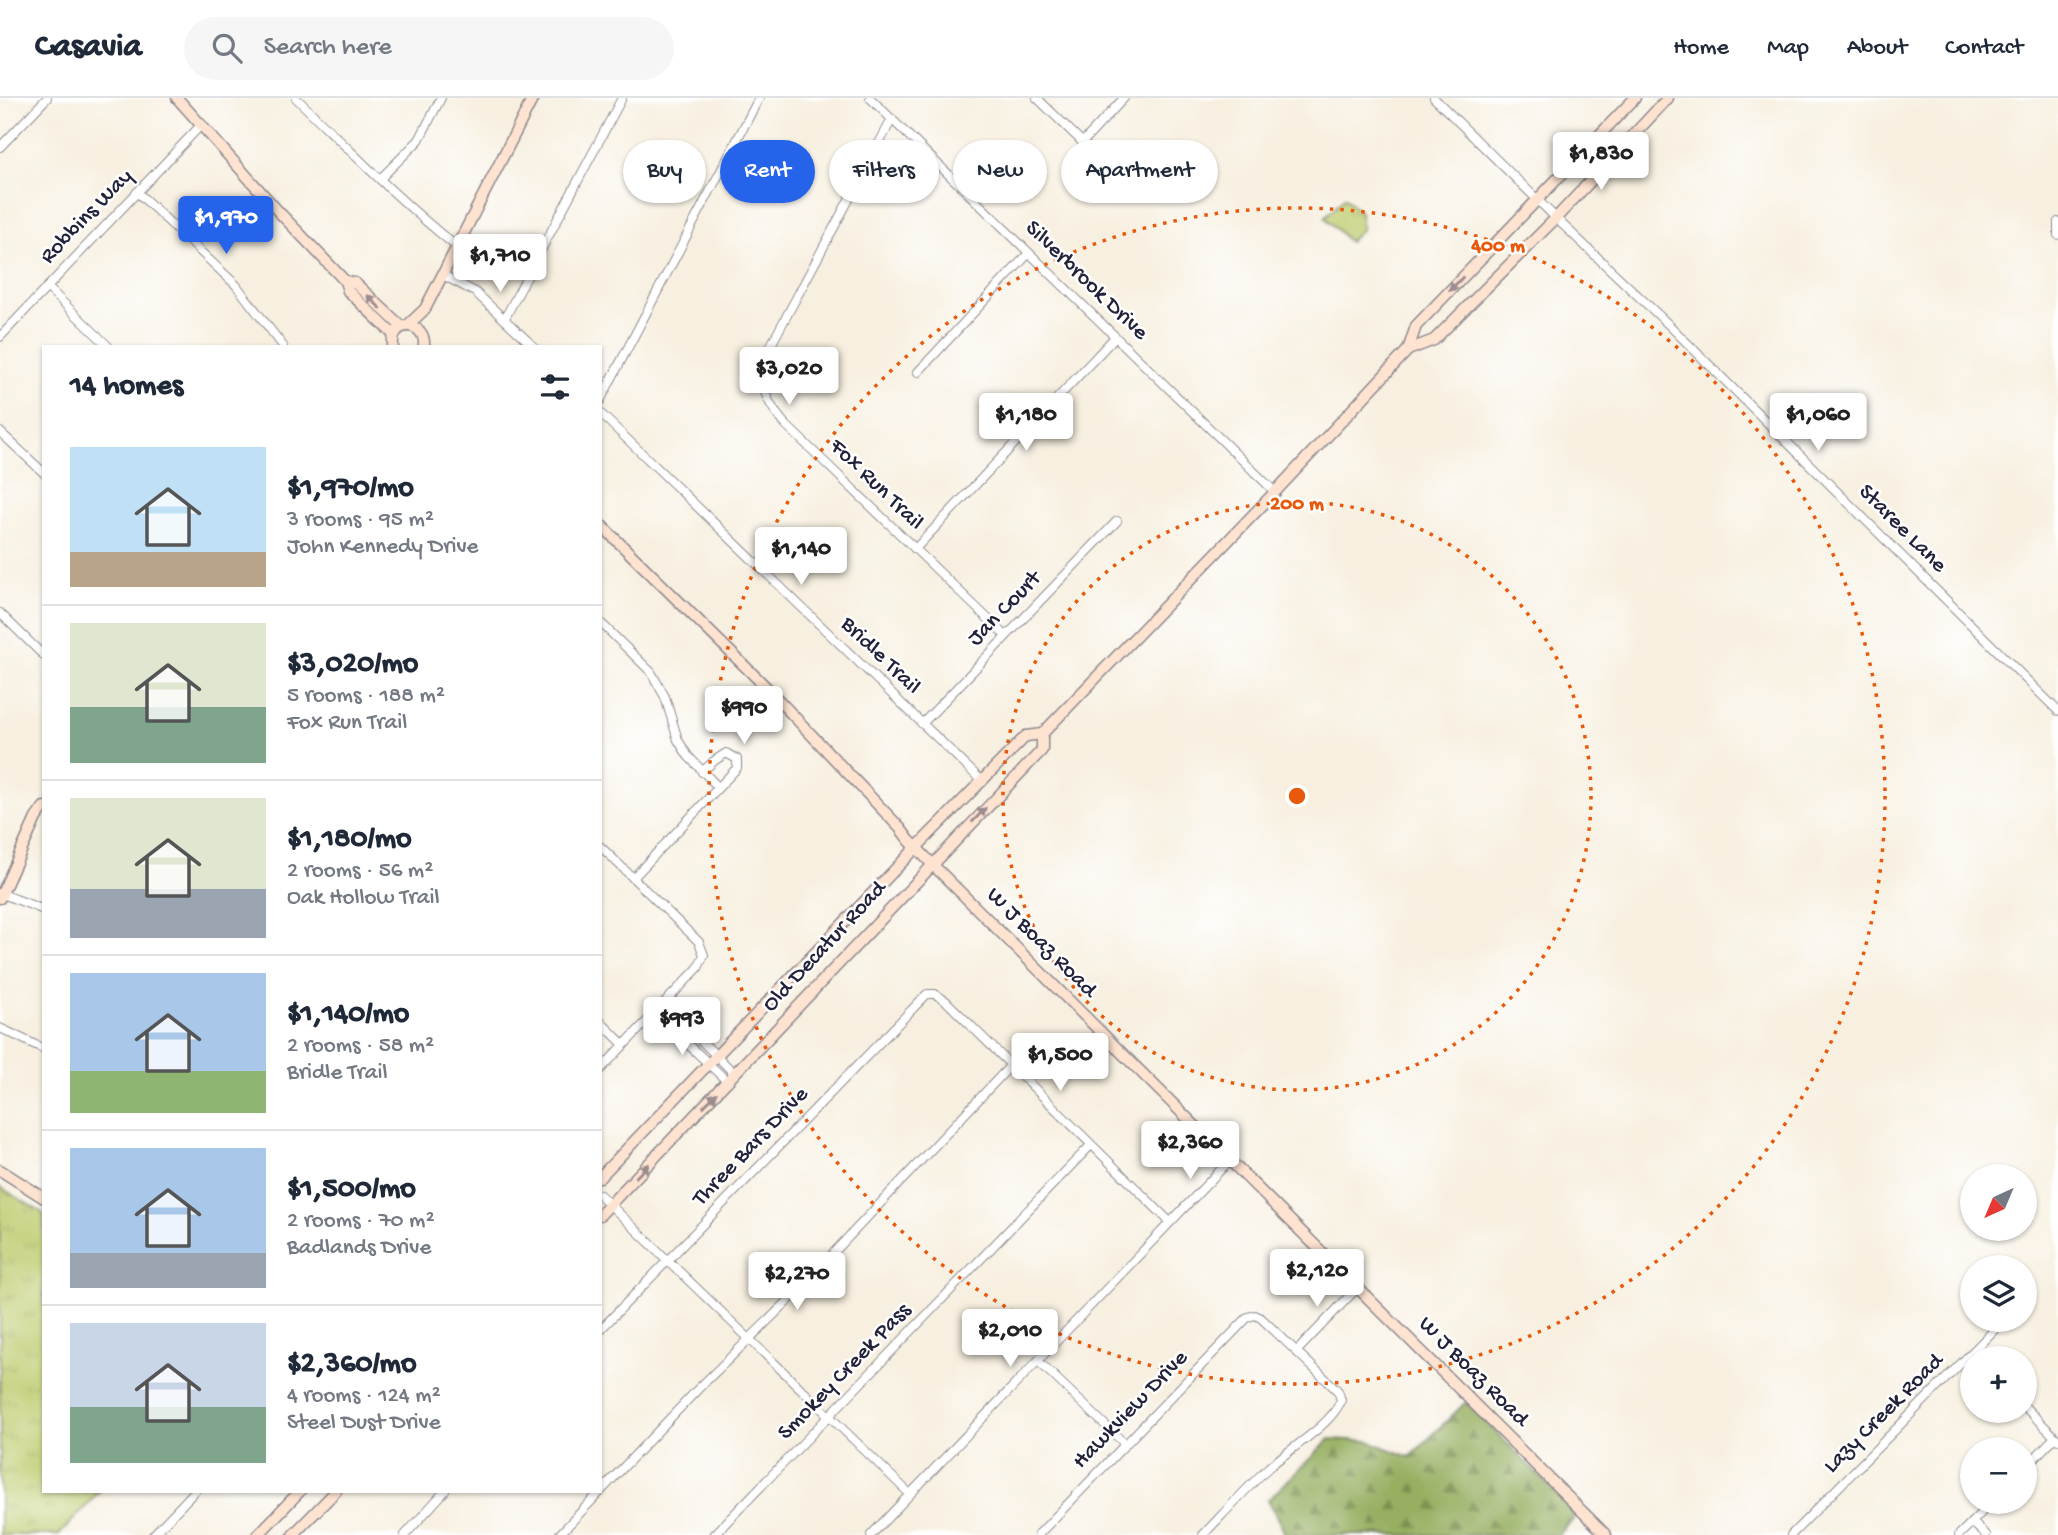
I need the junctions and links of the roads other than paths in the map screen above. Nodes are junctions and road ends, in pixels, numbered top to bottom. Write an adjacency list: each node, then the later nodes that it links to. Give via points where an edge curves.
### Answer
1 (47, 98): 18 (street)
2 (177, 98): 15 (main road)
3 (296, 98): 19 (street)
4 (441, 98): 19 (street, via 419,140)
5 (533, 98): 25 (main road)
6 (622, 98): 30 (street)
7 (759, 98): 40 (street)
8 (870, 98): 14 (street, Silverbrook Drive)
9 (1037, 98): 16 (street)
10 (1124, 98): 17 (street)
11 (1434, 98): 21 (street, Staree Lane)
12 (1635, 98): 21 (main road, Old Decatur Road)
13 (1661, 101): 22 (main road, Old Decatur Road)
14 (892, 120): 26 (street, Silverbrook Drive); 47 (street, Fox Run Trail, via 770,346 763,387 774,412 786,425)
15 (202, 124): 20 (street, Robbins Way); 31 (main road, via 345,281 348,291)
16 (1079, 140)
17 (1085, 140)
18 (0, 147)
19 (380, 179): 25 (street)
20 (137, 192): 28 (street, Robbins Way); 36 (street, via 236,285)
21 (1537, 200): 22 (street, Staree Lane); 38 (main road, Old Decatur Road, one-way to 38, via 1416,326)
22 (1556, 218): 38 (main road, Old Decatur Road, via 1434,340); 52 (street, Staree Lane)
23 (2058, 222): 24 (street)
24 (2057, 233)
25 (457, 247): 27 (main road)
26 (1029, 253): 33 (street, Silverbrook Drive); 39 (street)
27 (443, 275): 29 (main road); 30 (street, via 475,292)
28 (47, 287): 32 (street, Robbins Way); 35 (street)
29 (425, 309): 31 (main road); 34 (main road)
30 (505, 318): 37 (street)
31 (399, 334): 34 (main road, via 417,328)
32 (0, 337)
33 (1115, 337): 44 (street, Silverbrook Drive); 47 (street)
34 (424, 341)
35 (107, 345)
36 (282, 345)
37 (533, 345)
38 (1408, 350): 44 (main road, Old Decatur Road)
39 (918, 372)
40 (602, 397)
41 (602, 415): 53 (street, Bridle Trail)
42 (0, 432): 43 (street)
43 (42, 470)
44 (1275, 492): 54 (main road, Old Decatur Road)
45 (1117, 521): 50 (street, Jan Court)
46 (602, 526): 60 (main road, W J Boaz Road, via 767,688)
47 (915, 549): 50 (street, Fox Run Trail)
48 (0, 613): 51 (street)
49 (602, 628): 55 (street, via 651,672 665,697 678,740)
50 (1006, 636): 53 (street, Jan Court)
51 (42, 654)
52 (2058, 711)
53 (922, 724): 56 (street, Bridle Trail)
54 (1042, 734): 56 (main road, Old Decatur Road, via 1026,736); 61 (main road, Old Decatur Road, one-way to 54, via 1042,750)
55 (702, 772): 57 (street); 57 (street, via 726,753 733,755 737,768)
56 (983, 782): 60 (main road, Old Decatur Road)
57 (718, 787): 62 (street)
58 (42, 810): 63 (main road)
59 (602, 848): 62 (street)
60 (916, 848): 61 (main road, W J Boaz Road); 71 (main road, Old Decatur Road)
61 (932, 864): 74 (main road, Old Decatur Road); 76 (main road, W J Boaz Road)
62 (634, 878): 65 (street, via 699,942 704,955 698,968)
63 (1, 895): 64 (street)
64 (42, 909)
65 (664, 1004): 66 (street); 71 (street)
66 (655, 1013): 69 (street); 71 (street)
67 (602, 1023): 69 (street)
68 (0, 1028): 70 (street)
69 (624, 1045): 73 (street)
70 (42, 1048)
71 (713, 1059): 74 (street); 78 (main road, Old Decatur Road)
72 (1011, 1065): 75 (street); 84 (street, Three Bars Drive, via 946,1001 926,994); 88 (street)
73 (602, 1068)
74 (732, 1078): 81 (main road, Old Decatur Road, one-way to 74)
75 (1091, 1145): 83 (street); 93 (street, Smokey Creek Pass)
76 (1230, 1160): 83 (street); 85 (main road, W J Boaz Road)
77 (0, 1170): 79 (main road)
78 (602, 1175)
79 (42, 1197)
80 (602, 1197): 81 (street)
81 (610, 1205): 82 (main road, Old Decatur Road); 84 (street)
82 (602, 1213)
83 (1170, 1222): 91 (street)
84 (668, 1260): 86 (street, Three Bars Drive); 88 (street)
85 (1358, 1287): 90 (street); 116 (main road, W J Boaz Road)
86 (602, 1329)
87 (1994, 1332): 89 (street, Lazy Creek Road)
88 (750, 1338): 93 (street); 98 (street)
89 (1982, 1346)
90 (1296, 1352): 96 (street, Hawkview Drive, via 1261,1318 1248,1317); 115 (street, via 1338,1391 1338,1409 1272,1465)
91 (1038, 1361): 96 (street); 104 (street)
92 (1960, 1369): 117 (street, Lazy Creek Road)
93 (830, 1415): 104 (street); 112 (street, Smokey Creek Pass)
94 (2037, 1419): 95 (street)
95 (2057, 1438): 97 (street)
96 (1125, 1444): 114 (street, Hawkview Drive)
97 (2037, 1457)
98 (602, 1490)
99 (193, 1493): 107 (street)
100 (298, 1493): 108 (main road)
101 (334, 1493): 109 (main road)
102 (443, 1493): 110 (street)
103 (599, 1493): 111 (street)
104 (910, 1494): 113 (street)
105 (1979, 1514): 106 (street)
106 (1972, 1521): 118 (street); 119 (street)
107 (153, 1535)
108 (258, 1535)
109 (293, 1535)
110 (405, 1535)
111 (559, 1535)
112 (714, 1535)
113 (871, 1535)
114 (1038, 1535)
115 (1203, 1535)
116 (1606, 1535)
117 (1791, 1535)
118 (1959, 1535)
119 (1986, 1535)

